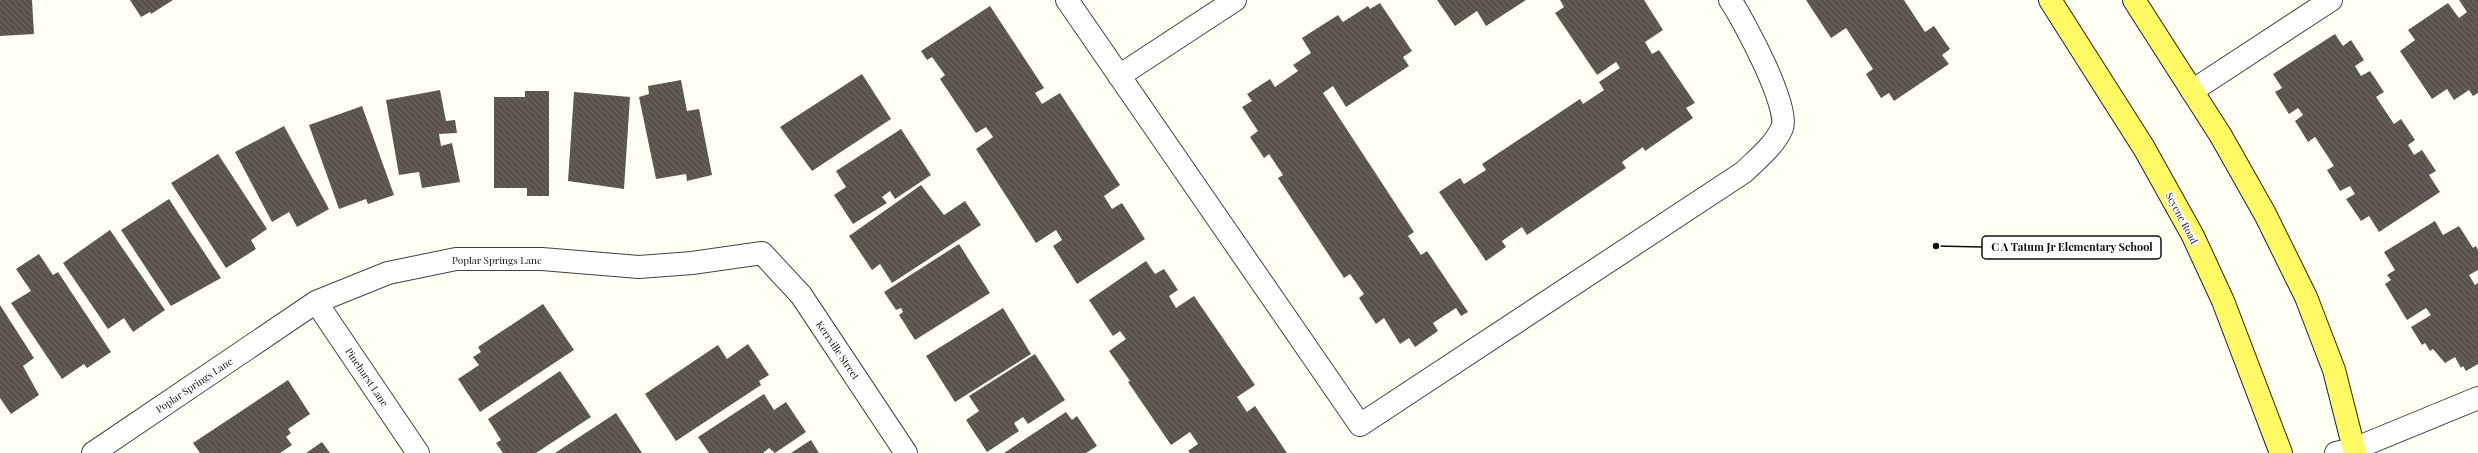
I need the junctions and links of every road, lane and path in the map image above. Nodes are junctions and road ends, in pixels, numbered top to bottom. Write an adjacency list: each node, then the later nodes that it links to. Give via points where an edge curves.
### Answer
1 (1067, 0): 7 (street)
2 (1235, 0): 7 (street)
3 (1730, 0): 7 (street, via 1740,14 1778,95 1783,126 1778,137 1744,172 1360,424)
4 (2050, 0): 16 (main road, Scyene Road, via 2144,148 2193,236 2222,301)
5 (2331, 0): 8 (street)
6 (2137, 1): 8 (main road)
7 (1119, 76)
8 (2192, 91): 12 (main road, via 2265,214 2306,297 2334,370)
9 (762, 253): 10 (street, Poplar Springs Lane, via 692,263 639,267 542,260 456,259 388,273); 15 (street, Kerrville Street, via 801,295)
10 (316, 302): 13 (street, Poplar Springs Lane); 14 (street, Pinehurst Lane)
11 (2478, 398): 12 (street)
12 (2348, 452)
13 (93, 453)
14 (418, 453)
15 (906, 453)
16 (2281, 453)

